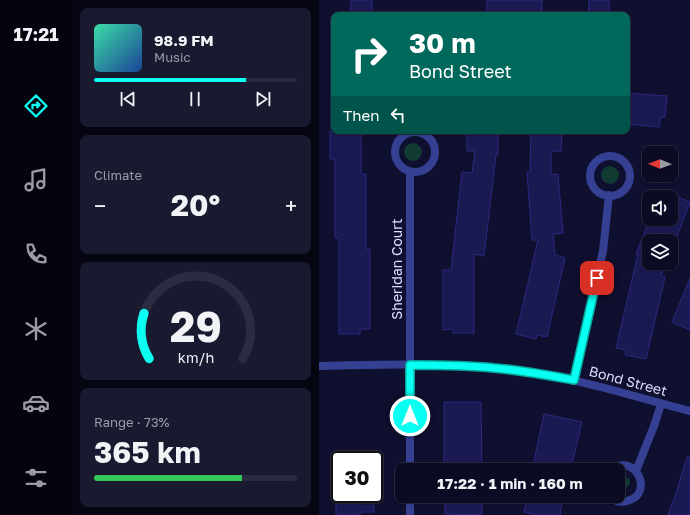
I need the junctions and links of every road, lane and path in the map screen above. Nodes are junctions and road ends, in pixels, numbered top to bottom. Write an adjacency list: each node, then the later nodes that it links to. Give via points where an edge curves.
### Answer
1 (407, 134): 3 (street, via 395,146 395,160)
2 (423, 134): 3 (street, via 433,142 435,155 429,167 417,173)
3 (410, 173): 5 (street, Sheridan Court)
4 (609, 195): 4 (street, via 615,195 625,188 629,178 627,166 613,156 597,161 590,176 594,187); 7 (street, via 603,250)
5 (410, 365): 6 (street, Bond Street); 7 (street, Bond Street, via 494,368); 10 (street, Sheridan Court)
6 (319, 366)
7 (574, 380): 8 (street, Bond Street)
8 (661, 404): 9 (street, Bond Street); 12 (street, via 655,426)
9 (690, 412)
10 (410, 463)
11 (625, 466): 12 (street)
12 (636, 471): 13 (street, via 641,482 638,494)
13 (625, 501)
14 (410, 503): 15 (street)
15 (410, 515)

